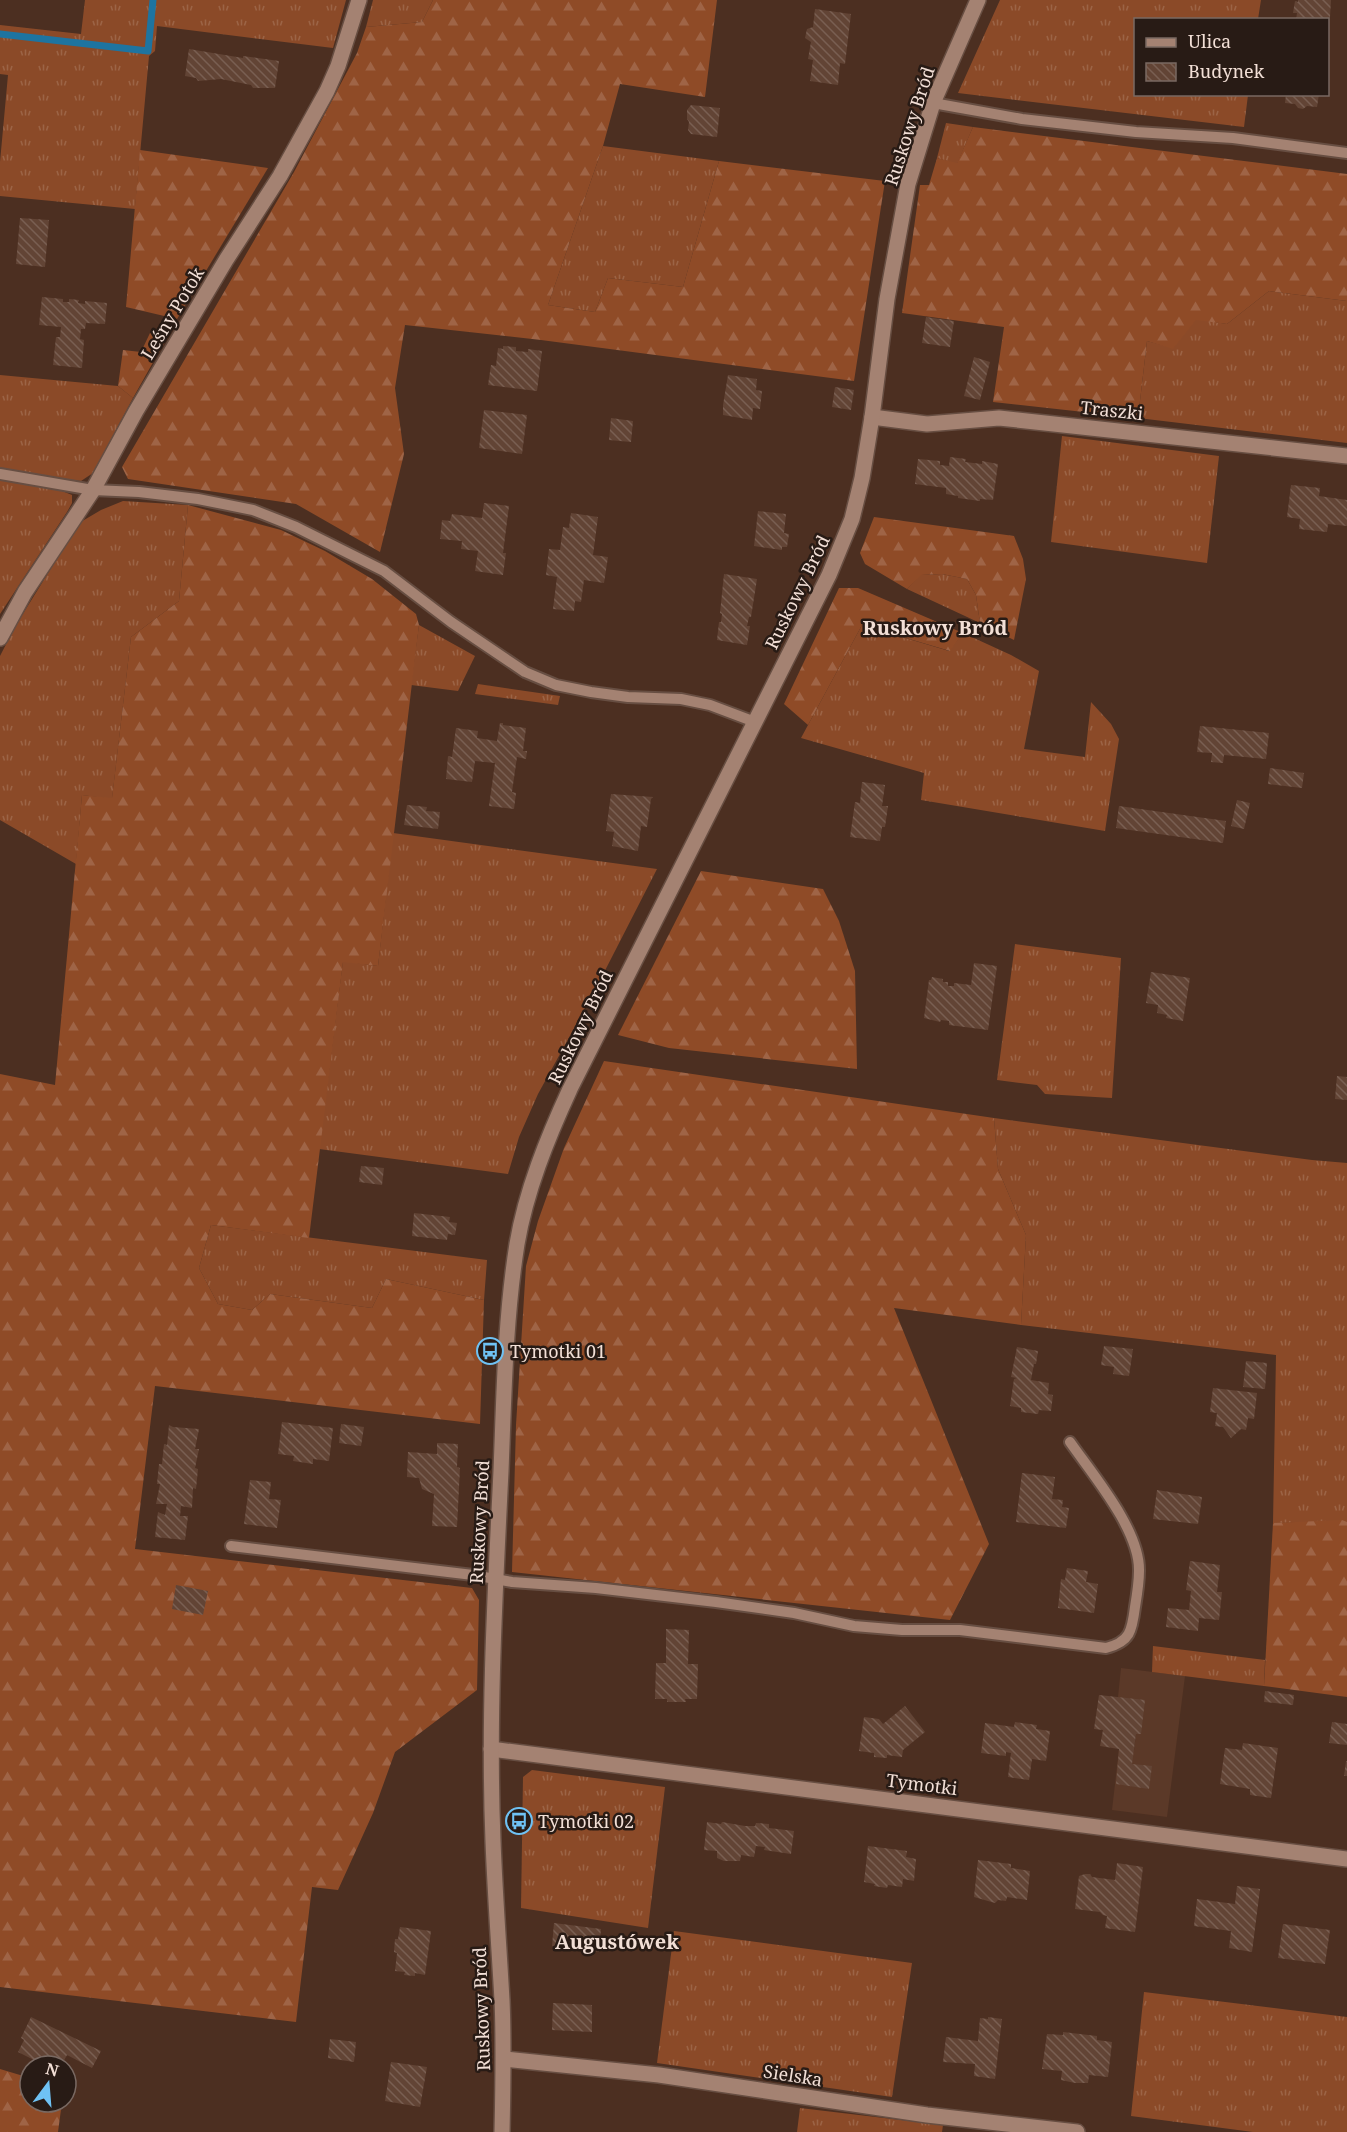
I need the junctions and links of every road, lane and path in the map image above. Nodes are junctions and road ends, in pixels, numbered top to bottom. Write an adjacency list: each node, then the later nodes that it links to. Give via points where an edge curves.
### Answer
1 (359, 0): 8 (street, Leśny Potok, via 327,91)
2 (978, 0): 3 (street, Ruskowy Bród)
3 (933, 104): 4 (lane, via 1022,119 1233,138); 5 (street, Ruskowy Bród, via 908,184 896,242)
4 (1347, 153)
5 (872, 417): 6 (street, Traszki, via 927,424 999,418); 10 (street, Ruskowy Bród, via 857,501 842,548)
6 (1347, 456)
7 (0, 474): 8 (lane)
8 (93, 490): 9 (street, Leśny Potok, via 25,591); 10 (lane, via 139,492 253,510 384,571 525,672 556,685 591,692 710,705)
9 (0, 638)
10 (755, 722): 13 (street, Ruskowy Bród, via 570,1089 539,1164 518,1243 510,1303)
11 (1070, 1442): 13 (lane, via 1126,1525 1140,1570 1128,1636 1118,1645 1106,1648 960,1630 854,1626 716,1602)
12 (231, 1546): 13 (lane)
13 (496, 1579): 14 (street, Ruskowy Bród)
14 (491, 1749): 15 (street, Tymotki); 16 (street, Ruskowy Bród)
15 (1347, 1859)
16 (504, 2059): 17 (street, Ruskowy Bród); 18 (street, Sielska, via 659,2075 927,2115)
17 (502, 2132)
18 (1077, 2132)

